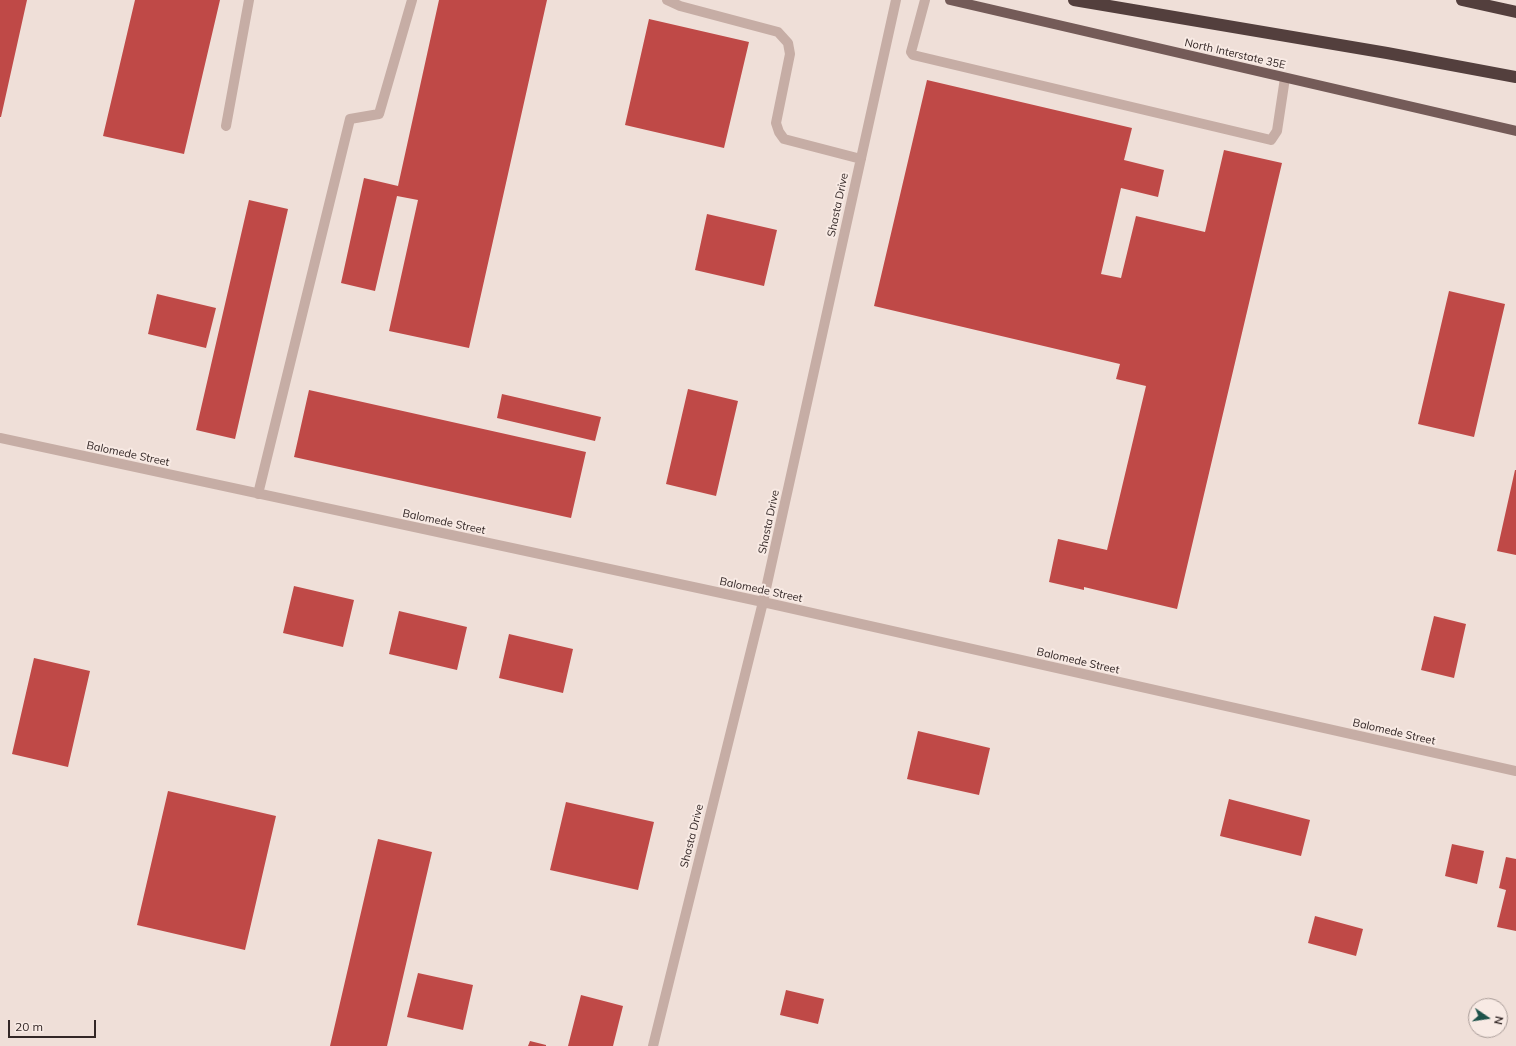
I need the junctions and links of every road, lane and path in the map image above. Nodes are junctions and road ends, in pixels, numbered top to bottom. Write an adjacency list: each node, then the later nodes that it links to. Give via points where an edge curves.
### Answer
1 (249, 0): 12 (street)
2 (412, 0): 16 (street, via 379,114 350,118)
3 (667, 0): 14 (street, via 680,6 778,32 788,43 790,54 776,123 779,132 784,139)
4 (896, 0): 14 (street, Shasta Drive)
5 (925, 0): 11 (street, via 911,52 913,55 1271,140 1277,131)
6 (950, 0): 11 (main road, North Interstate 35E)
7 (1074, 0): 10 (highway)
8 (1462, 0): 9 (highway)
9 (1516, 12)
10 (1516, 77)
11 (1285, 78): 13 (main road, North Interstate 35E)
12 (226, 126)
13 (1516, 131)
14 (861, 159): 17 (street, Shasta Drive)
15 (0, 438): 16 (street, Balomede Street)
16 (258, 494): 17 (street, Balomede Street)
17 (763, 602): 18 (street, Balomede Street); 19 (street, Shasta Drive)
18 (1516, 771)
19 (653, 1046)

